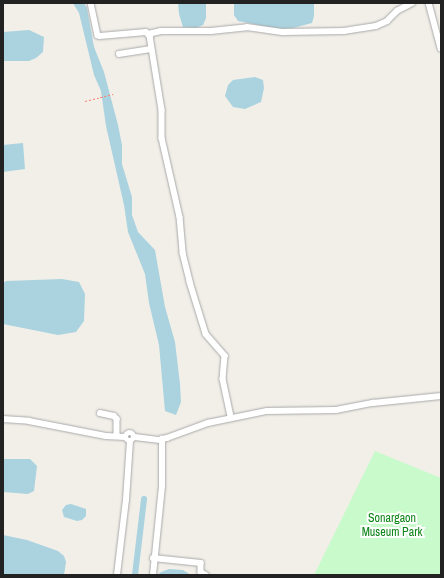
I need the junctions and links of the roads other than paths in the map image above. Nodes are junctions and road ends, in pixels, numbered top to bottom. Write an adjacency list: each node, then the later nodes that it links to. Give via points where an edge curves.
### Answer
1 (91, 3): 4 (street, via 96,32 100,36 146,32)
2 (412, 3): 4 (street, via 388,21 376,26 344,31 284,32 247,27 211,31 162,31)
3 (429, 3): 5 (street)
4 (148, 34): 6 (street)
5 (441, 48)
6 (151, 49): 7 (street); 10 (street, via 162,110 162,138 180,217 183,253 206,334 225,356 223,379)
7 (119, 54)
8 (441, 396): 10 (street, via 373,403 336,410 267,411)
9 (100, 413): 12 (street, via 117,419)
10 (231, 418): 13 (street)
11 (3, 419): 12 (street)
12 (117, 436): 14 (street)
13 (162, 439): 14 (street, via 135,437 131,432 126,434); 15 (street, via 162,486)
14 (128, 440): 16 (street, via 126,500)
15 (153, 558): 17 (street); 18 (street, via 201,563 201,572)
16 (117, 575)
17 (153, 575)
18 (206, 575)

